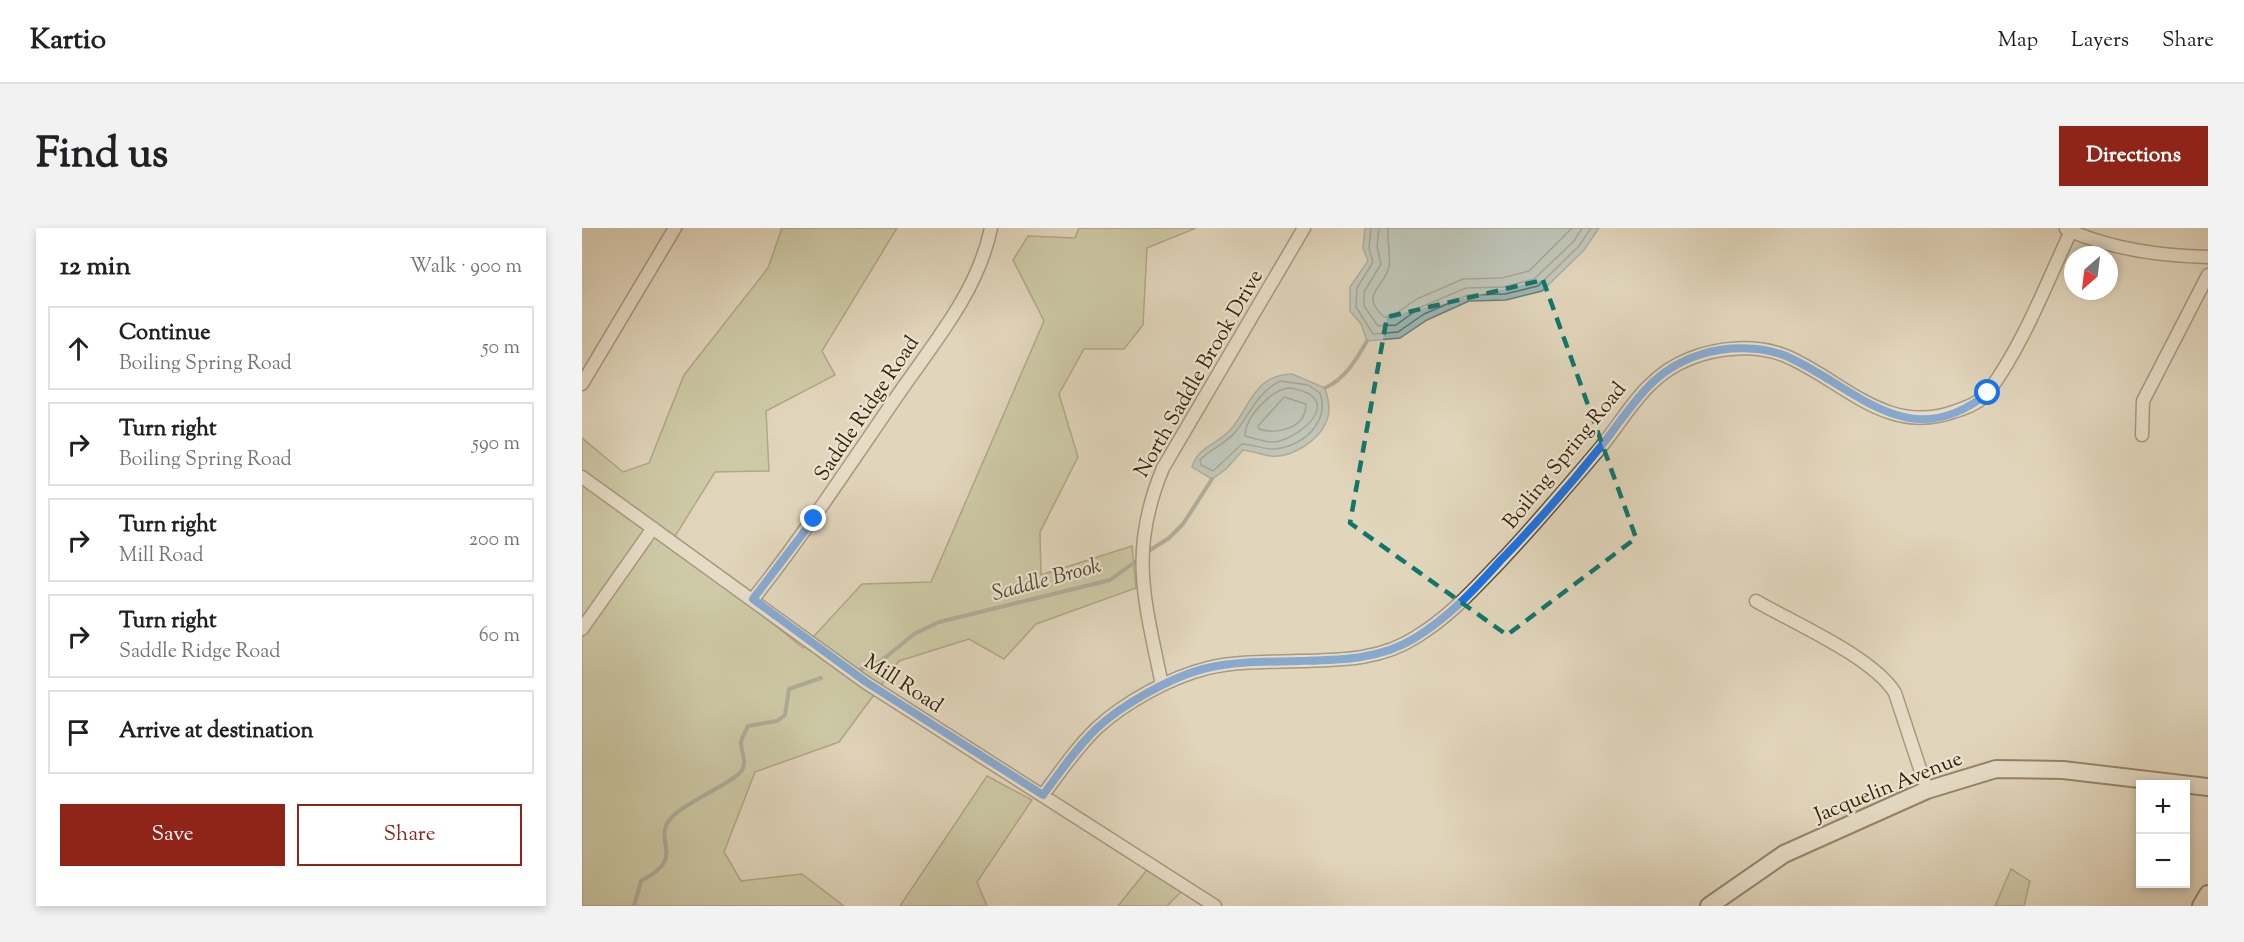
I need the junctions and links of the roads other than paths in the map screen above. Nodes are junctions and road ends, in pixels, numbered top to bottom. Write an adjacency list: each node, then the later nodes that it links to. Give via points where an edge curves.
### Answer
1 (675, 228): 7 (street)
2 (990, 228): 11 (street, Saddle Ridge Road, via 980,262 954,316 803,537)
3 (1304, 228): 14 (street, North Saddle Brook Drive, via 1163,468 1152,495 1141,544 1141,580)
4 (2068, 230): 5 (street, via 2156,254); 14 (street, Boiling Spring Road, via 2006,365 1988,393 1973,405 1947,415 1910,419 1882,412 1785,356 1745,349 1702,354 1668,370 1644,388 1530,530 1454,610 1415,638 1357,659 1235,663 1207,668)
5 (2208, 257)
6 (2208, 275): 8 (street, via 2142,401)
7 (582, 384)
8 (2142, 435)
9 (582, 477): 10 (street, Mill Road)
10 (653, 528): 11 (street, Mill Road); 13 (street)
11 (753, 599): 17 (street, Mill Road, via 866,682)
12 (1756, 601): 16 (street, via 1869,666 1888,683)
13 (582, 629)
14 (1162, 685): 17 (street, Boiling Spring Road, via 1098,727)
15 (2208, 787): 16 (main road, Jacquelin Avenue, via 2018,768 1996,769)
16 (1928, 790): 20 (main road, Jacquelin Avenue, via 1784,854)
17 (1043, 795): 19 (street, Mill Road)
18 (2208, 894): 21 (main road)
19 (1215, 906)
20 (1709, 906)
21 (2201, 906)

